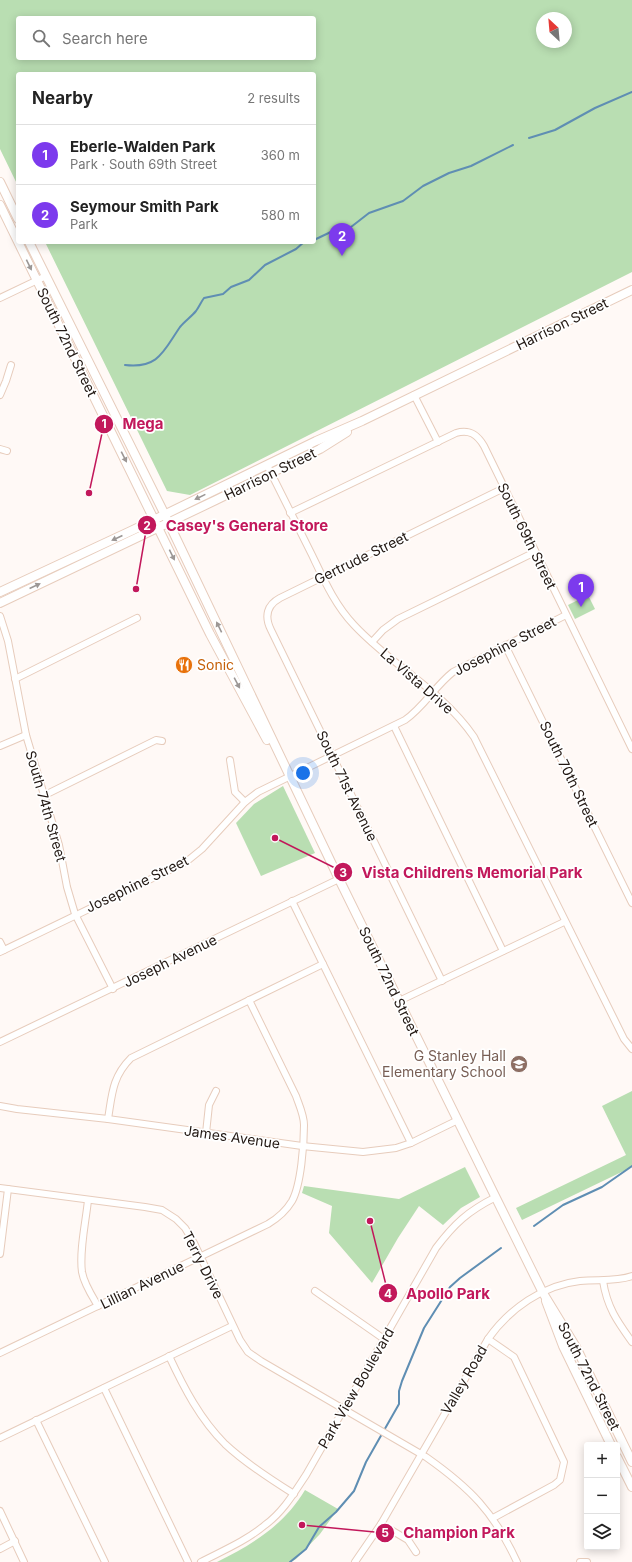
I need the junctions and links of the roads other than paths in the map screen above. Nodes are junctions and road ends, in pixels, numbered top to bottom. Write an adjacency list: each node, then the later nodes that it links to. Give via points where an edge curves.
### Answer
1 (0, 182): 3 (main road)
2 (0, 205): 4 (main road, South 72nd Street, one-way to 4)
3 (16, 215)
4 (16, 238)
5 (19, 244): 8 (main road, South 72nd Street, one-way to 8)
6 (31, 244): 7 (main road, South 72nd Street)
7 (46, 276): 8 (street); 22 (main road, South 72nd Street)
8 (37, 281): 10 (street); 23 (main road, South 72nd Street, one-way to 23)
9 (632, 290): 13 (main road, Harrison Street)
10 (0, 298)
11 (11, 365): 12 (street)
12 (0, 394)
13 (414, 395): 14 (main road, Harrison Street); 15 (street)
14 (362, 421): 18 (main road, Harrison Street); 19 (main road, Harrison Street, via 320,449)
15 (438, 442): 20 (street, South 69th Street, via 456,433 469,432 478,437); 21 (street, South 69th Street)
16 (0, 449): 17 (street)
17 (7, 451)
18 (267, 465): 19 (street, La Vista Drive); 22 (main road, Harrison Street, one-way to 22)
19 (271, 473): 21 (street, La Vista Drive); 24 (main road, Harrison Street)
20 (504, 488): 26 (street, South 69th Street); 27 (street, Gertrude Street)
21 (290, 513): 27 (street, La Vista Drive)
22 (165, 515): 23 (main road, Harrison Street); 24 (main road, South 72nd Street)
23 (155, 520): 25 (main road, South 72nd Street); 28 (main road, Harrison Street, one-way to 28)
24 (169, 523): 25 (main road, Harrison Street); 45 (main road, South 72nd Street, one-way to 24)
25 (159, 528): 29 (main road, Harrison Street, one-way to 25); 45 (main road, South 72nd Street, one-way to 45, via 210,634)
26 (535, 552): 30 (street, South 69th Street); 33 (street, via 398,619)
27 (322, 577): 33 (street, La Vista Drive, via 345,615); 35 (street, Gertrude Street, via 277,600 269,608 267,620)
28 (0, 592)
29 (0, 603)
30 (566, 615): 34 (street, Josephine Street); 42 (street, South 69th Street)
31 (0, 616): 36 (street, South 74th Street, via 8,640)
32 (136, 618): 36 (street)
33 (372, 642): 37 (street, La Vista Drive)
34 (505, 645): 37 (street, Josephine Street, via 448,675); 50 (street, South 70th Street)
35 (284, 656): 43 (street, South 71st Avenue)
36 (15, 679): 39 (street, South 74th Street)
37 (433, 691): 38 (street, Josephine Street, via 414,714); 52 (street, La Vista Drive, via 457,714 479,745)
38 (394, 726): 43 (street, Josephine Street); 55 (street)
39 (26, 735): 41 (street); 46 (street, South 74th Street)
40 (162, 741): 46 (street, via 156,740)
41 (0, 746)
42 (632, 749)
43 (333, 756): 45 (street, Josephine Street); 57 (street, South 71st Avenue)
44 (230, 760): 47 (street, via 235,792)
45 (290, 776): 47 (street, Josephine Street, via 258,792); 48 (main road, South 72nd Street)
46 (45, 795): 51 (street, South 74th Street)
47 (245, 802): 51 (street, Josephine Street, via 212,840 186,862)
48 (339, 879): 49 (street, Joseph Avenue); 60 (main road, South 72nd Street)
49 (292, 901): 56 (street); 58 (street, Joseph Avenue)
50 (632, 903)
51 (75, 914): 54 (street, Josephine Street); 58 (street, South 74th Street)
52 (564, 922): 55 (street); 62 (street, La Vista Drive, via 624,1039)
53 (0, 942): 54 (street)
54 (2, 951)
55 (503, 951): 57 (street)
56 (323, 964): 59 (street); 68 (street)
57 (442, 981): 60 (street)
58 (112, 989): 61 (street, Joseph Avenue)
59 (249, 1000): 65 (street, via 131,1058 116,1077); 69 (street, Lillian Avenue, via 296,1096 304,1124)
60 (399, 1001): 66 (main road, South 72nd Street)
61 (0, 1042)
62 (632, 1049)
63 (216, 1091): 67 (street, via 209,1105)
64 (0, 1106): 65 (street, James Avenue)
65 (108, 1119): 67 (street, James Avenue)
66 (458, 1120): 68 (street, James Avenue); 72 (main road, South 72nd Street)
67 (206, 1133): 69 (street, James Avenue)
68 (411, 1143): 69 (street, James Avenue, via 390,1149 363,1152)
69 (302, 1146): 75 (street, Lillian Avenue, via 297,1189 284,1211 268,1224)
70 (0, 1188): 71 (street, Terry Drive)
71 (8, 1189): 73 (street, Terry Drive); 74 (street)
72 (496, 1197): 79 (main road, South 72nd Street); 82 (street, Park View Boulevard, via 474,1208 451,1228 436,1248)
73 (88, 1200): 75 (street, Terry Drive, via 162,1210 185,1228); 80 (street, via 82,1272)
74 (0, 1254)
75 (200, 1256): 80 (street, Lillian Avenue); 81 (street, Terry Drive)
76 (632, 1276): 77 (street, Valley Road, via 618,1280)
77 (603, 1280): 79 (street, Valley Road, via 572,1282); 84 (street, via 607,1302)
78 (315, 1291): 82 (street)
79 (543, 1293): 83 (street, Valley Road, via 515,1309); 91 (main road, South 72nd Street, via 563,1346); 93 (main road, South 72nd Street, via 576,1347)
80 (98, 1306): 85 (street, Lillian Avenue)
81 (232, 1326): 86 (street); 88 (street, Terry Drive, via 248,1352)
82 (384, 1338): 88 (street, Park View Boulevard)
83 (488, 1339): 92 (street, Valley Road); 98 (street, via 514,1357 564,1462 560,1480 554,1485)
84 (632, 1342)
85 (0, 1353)
86 (169, 1356): 87 (street); 96 (street, via 195,1406 224,1444)
87 (104, 1388): 89 (street); 105 (street)
88 (344, 1409): 92 (street, Terry Drive); 96 (street, Park View Boulevard)
89 (36, 1420): 90 (street); 104 (street)
90 (0, 1438)
91 (610, 1442)
92 (421, 1454): 98 (street, Terry Drive, via 473,1494); 99 (street, Valley Road)
93 (632, 1462)
94 (620, 1463): 95 (main road)
95 (632, 1487)
96 (294, 1494): 106 (street, Park View Boulevard, via 266,1525)
97 (0, 1511): 100 (street)
98 (493, 1518): 108 (street, Terry Drive)
99 (381, 1524): 102 (street, via 408,1540); 107 (street, Valley Road)
100 (15, 1541): 101 (street); 103 (street)
101 (0, 1549)
102 (416, 1552)
103 (24, 1562)
104 (105, 1562)
105 (188, 1562)
106 (201, 1562)
107 (355, 1562)
108 (518, 1562)
109 (580, 1562): 110 (street)
110 (587, 1562)

